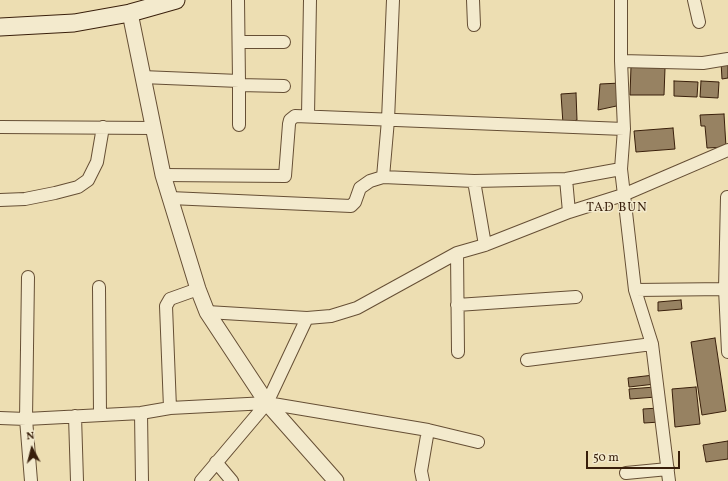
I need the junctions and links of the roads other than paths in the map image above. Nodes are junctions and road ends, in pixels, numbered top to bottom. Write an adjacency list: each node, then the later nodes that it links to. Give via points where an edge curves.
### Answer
1 (174, 0): 8 (main road)
2 (238, 0): 12 (street)
3 (310, 0): 19 (street)
4 (393, 0): 20 (street)
5 (473, 0): 10 (street)
6 (621, 0): 15 (street)
7 (694, 0): 9 (street)
8 (130, 13): 11 (main road, via 74,23); 16 (street)
9 (699, 22)
10 (474, 25)
11 (0, 27)
12 (239, 42): 13 (street); 17 (street)
13 (284, 42)
14 (728, 59): 15 (street, via 703,63)
15 (621, 61): 25 (street)
16 (142, 77): 17 (street); 24 (street)
17 (239, 83): 18 (street); 21 (street)
18 (284, 86)
19 (308, 115): 20 (street); 28 (street, via 295,116 290,120 285,176)
20 (388, 120): 25 (street); 29 (street)
21 (239, 125)
22 (0, 127): 23 (street)
23 (103, 127): 24 (street); 35 (street, via 97,162 88,180 78,187 25,199)
24 (152, 128): 28 (street)
25 (624, 129): 27 (street)
26 (728, 150): 32 (street)
27 (621, 169): 30 (street); 32 (street)
28 (163, 175): 34 (street)
29 (383, 177): 31 (street); 34 (street, via 370,181 360,188 351,206)
30 (566, 179): 31 (street); 36 (street)
31 (474, 181): 37 (street)
32 (623, 195): 36 (street); 43 (street)
33 (727, 197): 42 (street)
34 (170, 198): 41 (street)
35 (0, 200)
36 (570, 212): 37 (street)
37 (485, 244): 38 (street)
38 (457, 253): 45 (street); 47 (street, via 357,308 331,316)
39 (28, 277): 58 (street)
40 (99, 287): 55 (street)
41 (198, 289): 46 (street); 53 (street, via 170,299 166,306)
42 (726, 289): 43 (street); 50 (street)
43 (635, 290): 48 (street)
44 (576, 297): 45 (street)
45 (457, 305): 49 (street)
46 (207, 312): 47 (street); 52 (street)
47 (307, 318): 52 (street)
48 (652, 344): 51 (street); 63 (street)
49 (458, 352)
50 (728, 352)
51 (527, 360)
52 (267, 403): 53 (street); 59 (street); 61 (street); 69 (street)
53 (170, 408): 54 (street)
54 (141, 413): 55 (street); 66 (street)
55 (100, 414): 56 (street)
56 (75, 416): 58 (street); 65 (street)
57 (0, 418): 58 (street)
58 (26, 419): 64 (street)
59 (428, 430): 60 (street); 70 (street, via 421,472)
60 (478, 442)
61 (216, 462): 67 (street); 68 (street)
62 (626, 473): 63 (street)
63 (669, 475)
64 (31, 481)
65 (77, 481)
66 (142, 481)
67 (201, 481)
68 (232, 481)
69 (336, 481)
70 (422, 481)

